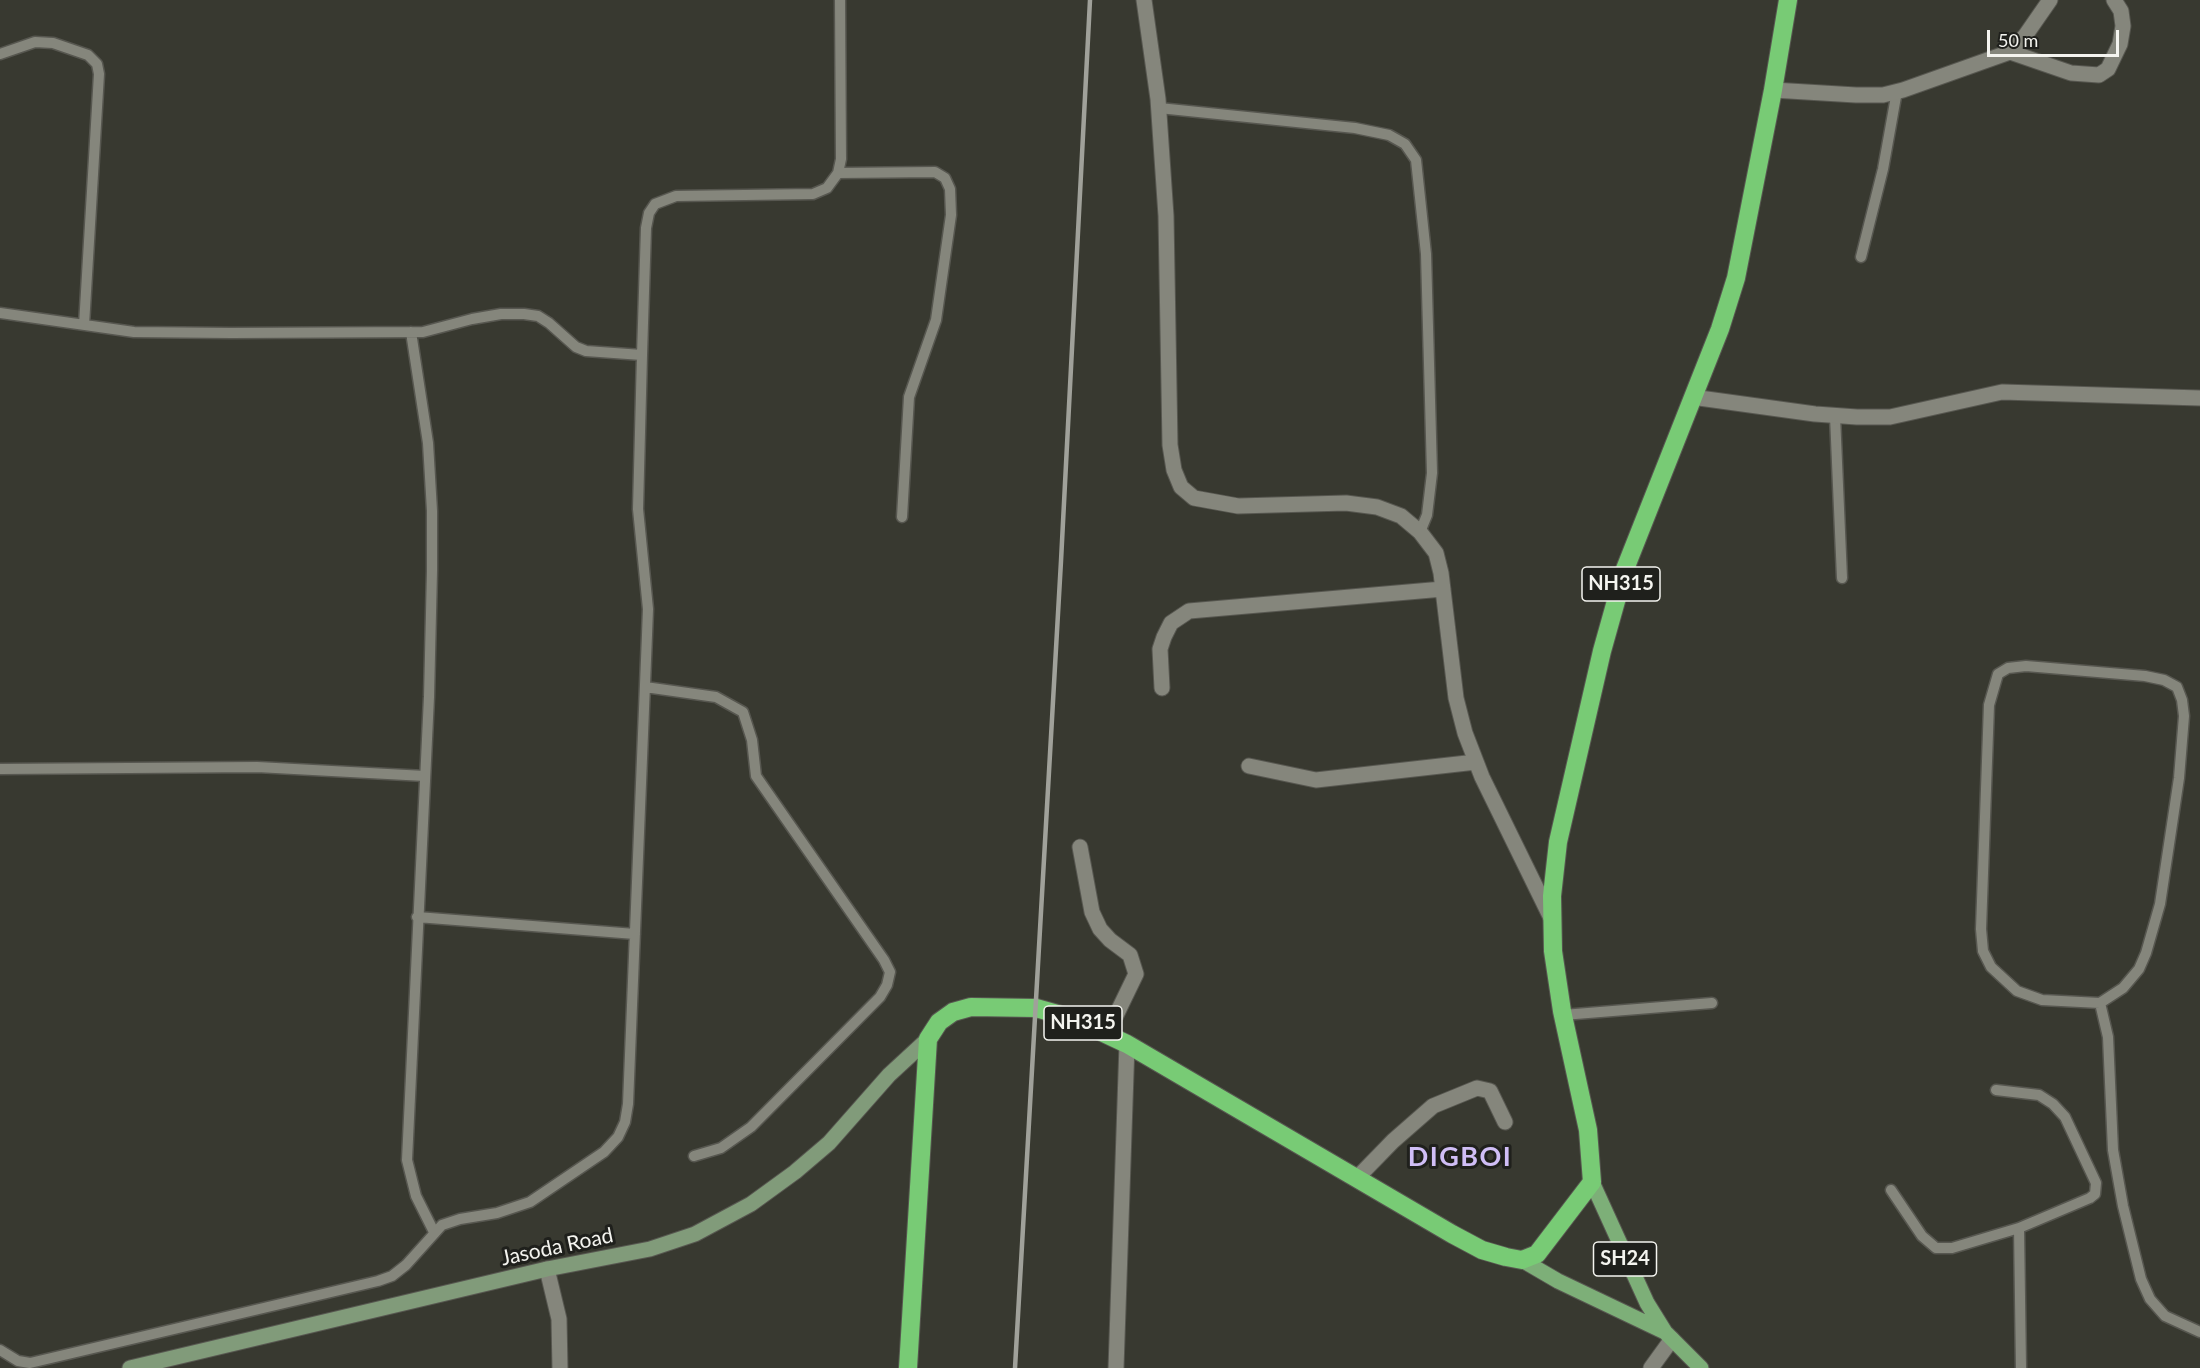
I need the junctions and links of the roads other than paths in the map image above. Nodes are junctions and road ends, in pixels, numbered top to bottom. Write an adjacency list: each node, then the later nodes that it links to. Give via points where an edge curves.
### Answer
1 (840, 0): 11 (lane)
2 (1144, 0): 10 (street)
3 (1788, 0): 8 (highway, NH315)
4 (2050, 0): 6 (street)
5 (2114, 0): 6 (street, via 2121,11 2120,44 2108,69 2099,75 2072,73)
6 (2010, 52): 9 (street)
7 (0, 54): 14 (lane, via 35,42 53,43 88,55 97,64)
8 (1773, 90): 9 (street, via 1856,95); 17 (highway, NH315, via 1736,278)
9 (1897, 91): 12 (lane)
10 (1159, 108): 21 (street, via 1166,216 1170,445 1181,487 1194,498 1238,506 1346,503 1377,507 1401,516); 21 (lane, via 1377,133 1406,144 1416,160 1426,254 1432,473 1427,515)
11 (838, 173): 16 (lane, via 827,188 813,194 676,196 655,204 646,228); 20 (lane, via 935,172 945,178 950,189 951,215 936,320 909,397)
12 (1861, 257)
13 (0, 313): 14 (lane)
14 (84, 325): 15 (lane, via 134,332)
15 (411, 332): 16 (lane, via 501,314 524,314 538,316 586,351); 29 (lane, via 428,442 432,511)
16 (642, 355): 24 (lane, via 638,509 648,609)
17 (1692, 397): 19 (street); 32 (highway, NH315, via 1625,569 1602,651 1558,842)
18 (2200, 398): 19 (street, via 2002,392 1890,417)
19 (1835, 416): 22 (lane)
20 (902, 517)
21 (1420, 532): 23 (street, via 1436,553)
22 (1842, 578)
23 (1443, 589): 25 (street, via 1189,611 1171,623 1164,637); 26 (street, via 1456,698)
24 (645, 687): 33 (lane); 42 (lane, via 716,696 743,712 752,740 756,776 890,972 880,997 751,1126 721,1148)
25 (1162, 688)
26 (1476, 762): 27 (street, via 1316,780); 32 (street)
27 (1249, 766)
28 (0, 770): 29 (lane, via 257,767)
29 (425, 776): 31 (lane)
30 (1080, 847): 37 (street, via 1092,912 1100,929 1130,955 1136,974)
31 (417, 917): 33 (lane); 47 (lane, via 408,1160 416,1196)
32 (1552, 920): 36 (highway, NH315)
33 (635, 934): 47 (lane, via 628,1104 618,1137 604,1152 530,1202 460,1219)
34 (1712, 1003): 36 (lane)
35 (2100, 1003): 35 (lane, via 2123,988 2139,969 2160,904 2179,778 2182,700 2177,687 2145,676 2026,666 2008,668 1998,674 1989,705 1983,951 1991,968 2017,991 2042,1000); 50 (lane, via 2108,1037 2113,1150 2141,1279 2164,1316)
36 (1563, 1015): 44 (highway, NH315, via 1588,1130)
37 (1107, 1034): 38 (highway, NH315, via 1035,1008 990,1006 953,1012 939,1022); 39 (highway, NH315)
38 (928, 1039): 49 (street, Jasoda Road, via 889,1075 829,1143 751,1204 695,1234 650,1249); 55 (highway)
39 (1127, 1044): 43 (highway, NH315); 56 (street)
40 (1996, 1090): 46 (lane, via 2039,1095 2053,1104 2065,1118 2096,1183 2095,1194 2090,1198)
41 (1505, 1122): 43 (street, via 1490,1091 1477,1088 1433,1106)
42 (694, 1156)
43 (1357, 1178): 48 (highway, NH315, via 1482,1250)
44 (1592, 1182): 48 (highway, via 1537,1254); 51 (main road, SH24, via 1632,1274)
45 (1891, 1190): 46 (lane, via 1922,1236 1936,1248 1952,1248)
46 (2019, 1228): 59 (lane)
47 (434, 1232): 52 (lane, via 406,1265 378,1281 30,1363)
48 (1522, 1260): 51 (main road, SH24)
49 (547, 1269): 53 (street, Jasoda Road); 54 (street, via 559,1319)
50 (2200, 1332)
51 (1669, 1336): 57 (street); 58 (main road, SH24)
52 (0, 1350)
53 (138, 1367)
54 (560, 1368)
55 (908, 1368)
56 (1116, 1368)
57 (1651, 1368)
58 (1701, 1368)
59 (2021, 1368)

